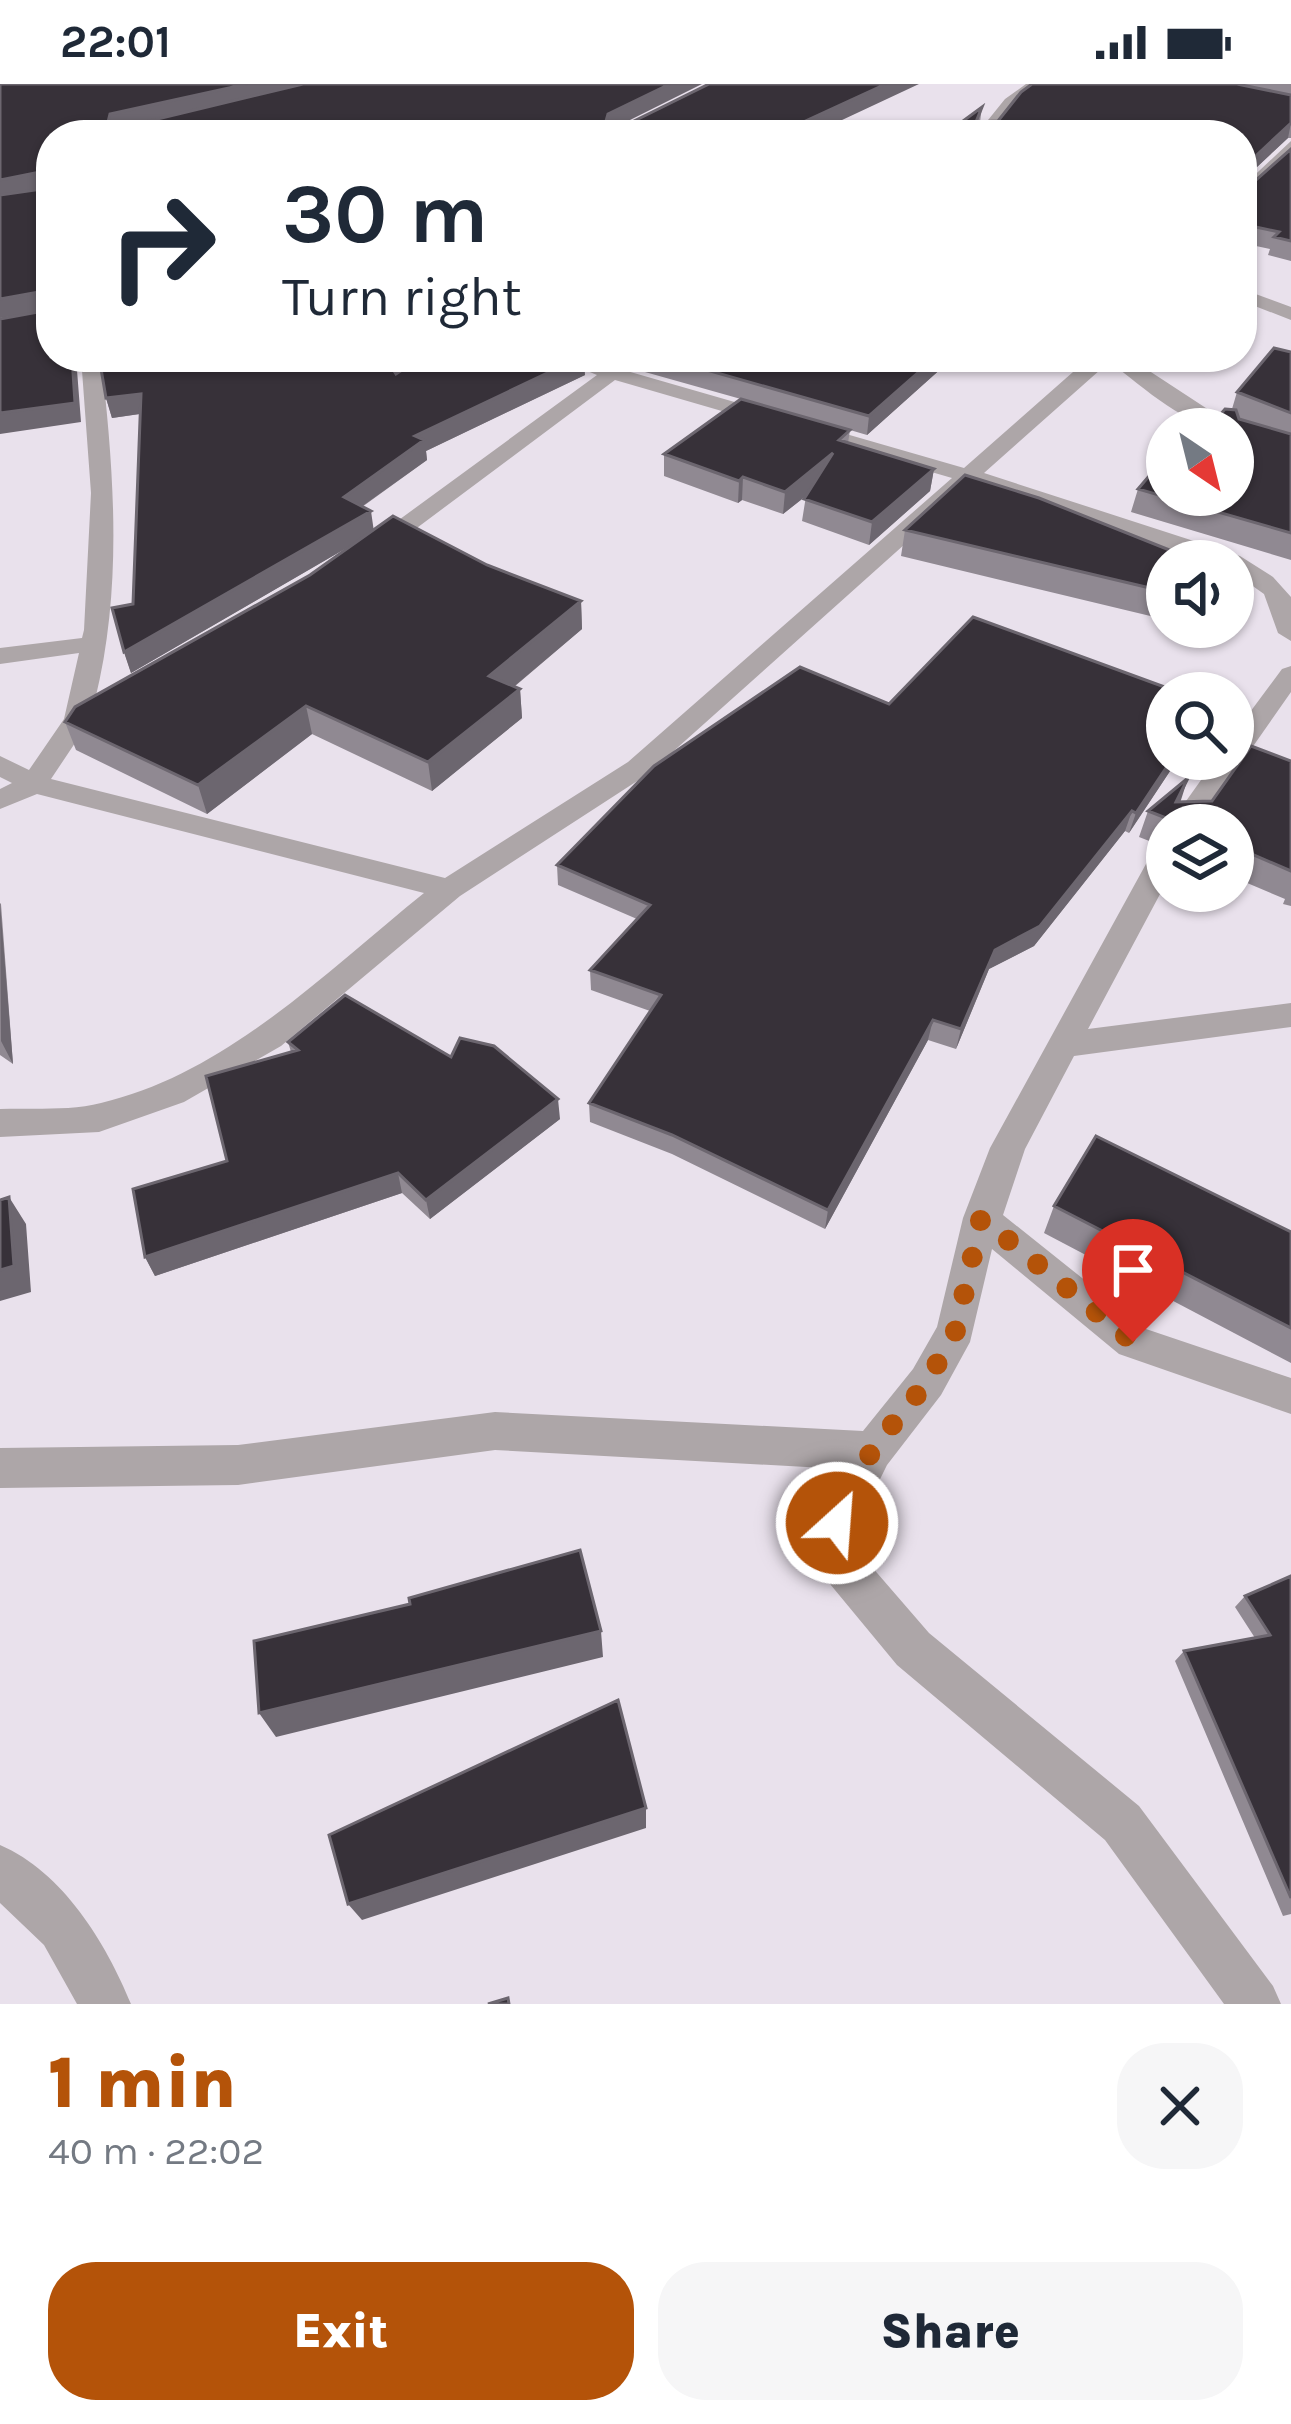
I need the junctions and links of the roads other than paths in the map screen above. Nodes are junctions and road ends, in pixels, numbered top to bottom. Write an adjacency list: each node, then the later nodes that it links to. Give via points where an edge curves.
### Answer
1 (1035, 84): 2 (street)
2 (996, 120)
3 (1291, 146): 4 (street)
4 (1257, 181)
5 (1257, 302): 6 (street)
6 (1291, 314)
7 (92, 372): 18 (street, via 106,522)
8 (615, 372): 15 (street)
9 (647, 372): 13 (street)
10 (1085, 372): 13 (street)
11 (1136, 372): 12 (street)
12 (1186, 408)
13 (968, 476): 14 (street); 27 (street, via 638,768)
14 (1163, 540)
15 (353, 563)
16 (1254, 573): 17 (street, via 1270,582)
17 (1290, 616)
18 (93, 644): 19 (street); 22 (street)
19 (0, 656)
20 (1291, 674): 23 (street)
21 (116, 698): 22 (street)
22 (77, 719): 25 (street)
23 (1254, 725)
24 (0, 765): 25 (street)
25 (34, 784): 26 (street); 27 (street)
26 (0, 800)
27 (449, 889): 31 (street, via 269,1037 172,1093 98,1118)
28 (1146, 893): 30 (street)
29 (1291, 1016): 30 (street)
30 (1065, 1045): 32 (street, via 1008,1148)
31 (0, 1124)
32 (981, 1218): 33 (street, via 1133,1342); 34 (street, via 956,1330 927,1382)
33 (1291, 1396)
34 (872, 1450): 35 (street, via 495,1432 238,1465); 38 (street, via 837,1523 845,1569 913,1648 1123,1823)
35 (0, 1468)
36 (0, 1870): 37 (street, via 62,1927)
37 (105, 2004)
38 (1256, 2004)

